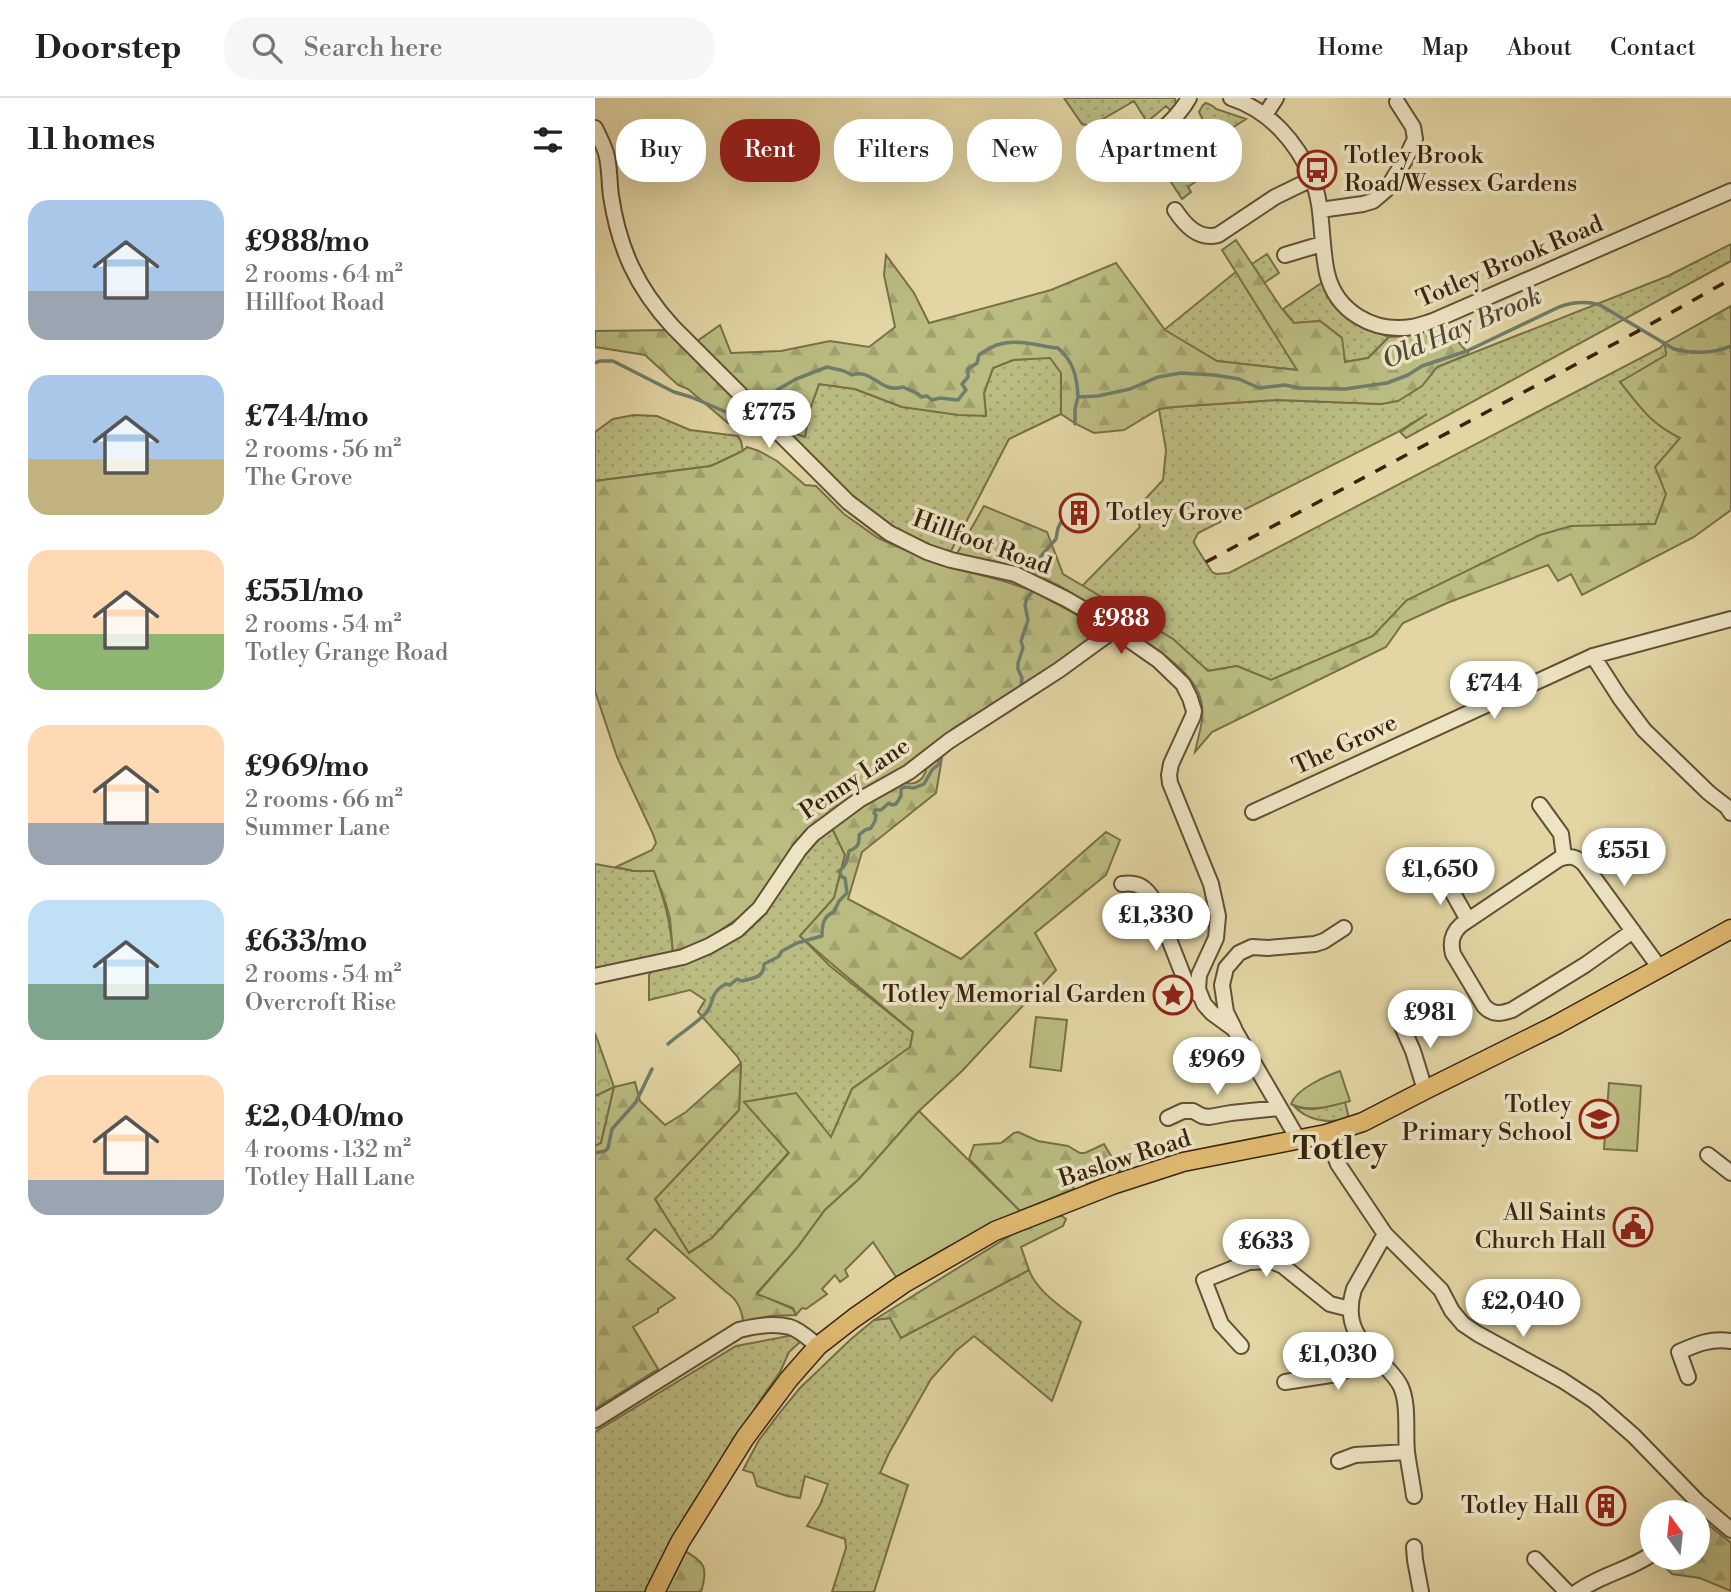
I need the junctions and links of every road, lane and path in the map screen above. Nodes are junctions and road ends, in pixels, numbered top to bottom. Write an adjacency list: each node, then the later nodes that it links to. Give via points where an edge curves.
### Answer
1 (1189, 98): 6 (street)
2 (1231, 98): 5 (street, Totley Brook Road)
3 (1276, 98): 5 (street)
4 (1397, 102): 11 (street, via 1415,139 1386,190 1363,204)
5 (1265, 115): 8 (street, Totley Brook Road, via 1290,139)
6 (1173, 119)
7 (595, 128): 15 (street, Hillfoot Road, via 606,153 624,251 638,282 664,318 801,458 889,533 951,560 1016,575 1066,599)
8 (1312, 179): 10 (street, via 1218,235 1205,236 1189,228); 11 (street, Totley Brook Road)
9 (1731, 191): 12 (street, Totley Brook Road, via 1413,327 1375,325 1351,312 1328,276)
10 (1175, 210)
11 (1319, 210): 12 (street, Totley Brook Road)
12 (1322, 243): 13 (street)
13 (1285, 256)
14 (1731, 620): 16 (street, The Grove)
15 (1114, 631): 28 (street, Penny Lane, via 813,834 760,908 737,930 683,957); 29 (street, Hillfoot Road, via 1158,660 1183,684 1192,705 1193,716 1169,775 1217,908 1216,938 1199,975)
16 (1593, 656): 18 (street, The Grove); 19 (street, via 1644,730)
17 (1540, 805): 20 (street, via 1561,835)
18 (1253, 811)
19 (1731, 813)
20 (1564, 857): 23 (street); 26 (street, via 1575,857 1584,864)
21 (1444, 877): 23 (street)
22 (1122, 884): 29 (street, via 1139,885 1150,894 1187,985)
23 (1468, 920): 26 (street, via 1456,929 1451,948 1484,1006 1495,1013 1512,1010)
24 (1344, 928): 31 (street, via 1315,944 1252,947 1239,953 1226,968 1221,985)
25 (1731, 929): 27 (main road, Baslow Road)
26 (1633, 931): 27 (street)
27 (1659, 967): 32 (main road, Baslow Road)
28 (595, 976)
29 (1200, 996): 31 (street, via 1212,1013)
30 (1401, 1024): 32 (street)
31 (1234, 1029): 33 (street)
32 (1425, 1090): 35 (main road, Baslow Road, via 1363,1122)
33 (1279, 1108): 34 (street, via 1209,1117 1183,1111); 36 (street)
34 (1168, 1118)
35 (1326, 1134): 36 (main road, Baslow Road); 39 (street, via 1338,1164)
36 (1298, 1139): 42 (main road, Baslow Road, via 1155,1170 995,1231 903,1284)
37 (1708, 1155): 38 (street)
38 (1731, 1173)
39 (1385, 1234): 40 (street, via 1354,1289); 51 (street, via 1441,1290 1463,1324 1594,1401 1634,1436)
40 (1350, 1309): 43 (street, via 1330,1304 1277,1263 1249,1262 1204,1280 1221,1324); 44 (street, via 1356,1333)
41 (1731, 1341): 45 (street, via 1704,1341 1679,1352)
42 (818, 1346): 47 (street, via 790,1327 739,1330); 57 (main road, Baslow Road, via 745,1438 680,1542)
43 (1241, 1346)
44 (1371, 1352): 46 (street, via 1337,1374); 48 (street, via 1397,1379 1403,1393)
45 (1688, 1377)
46 (1285, 1382)
47 (595, 1420)
48 (1407, 1452): 49 (street, via 1355,1455); 50 (street)
49 (1339, 1461)
50 (1414, 1496)
51 (1688, 1500)
52 (1710, 1517): 53 (street)
53 (1731, 1530)
54 (1414, 1547): 58 (street)
55 (1535, 1559): 59 (street)
56 (1640, 1561): 60 (street)
57 (655, 1592)
58 (1421, 1592)
59 (1567, 1592)
60 (1577, 1592)

